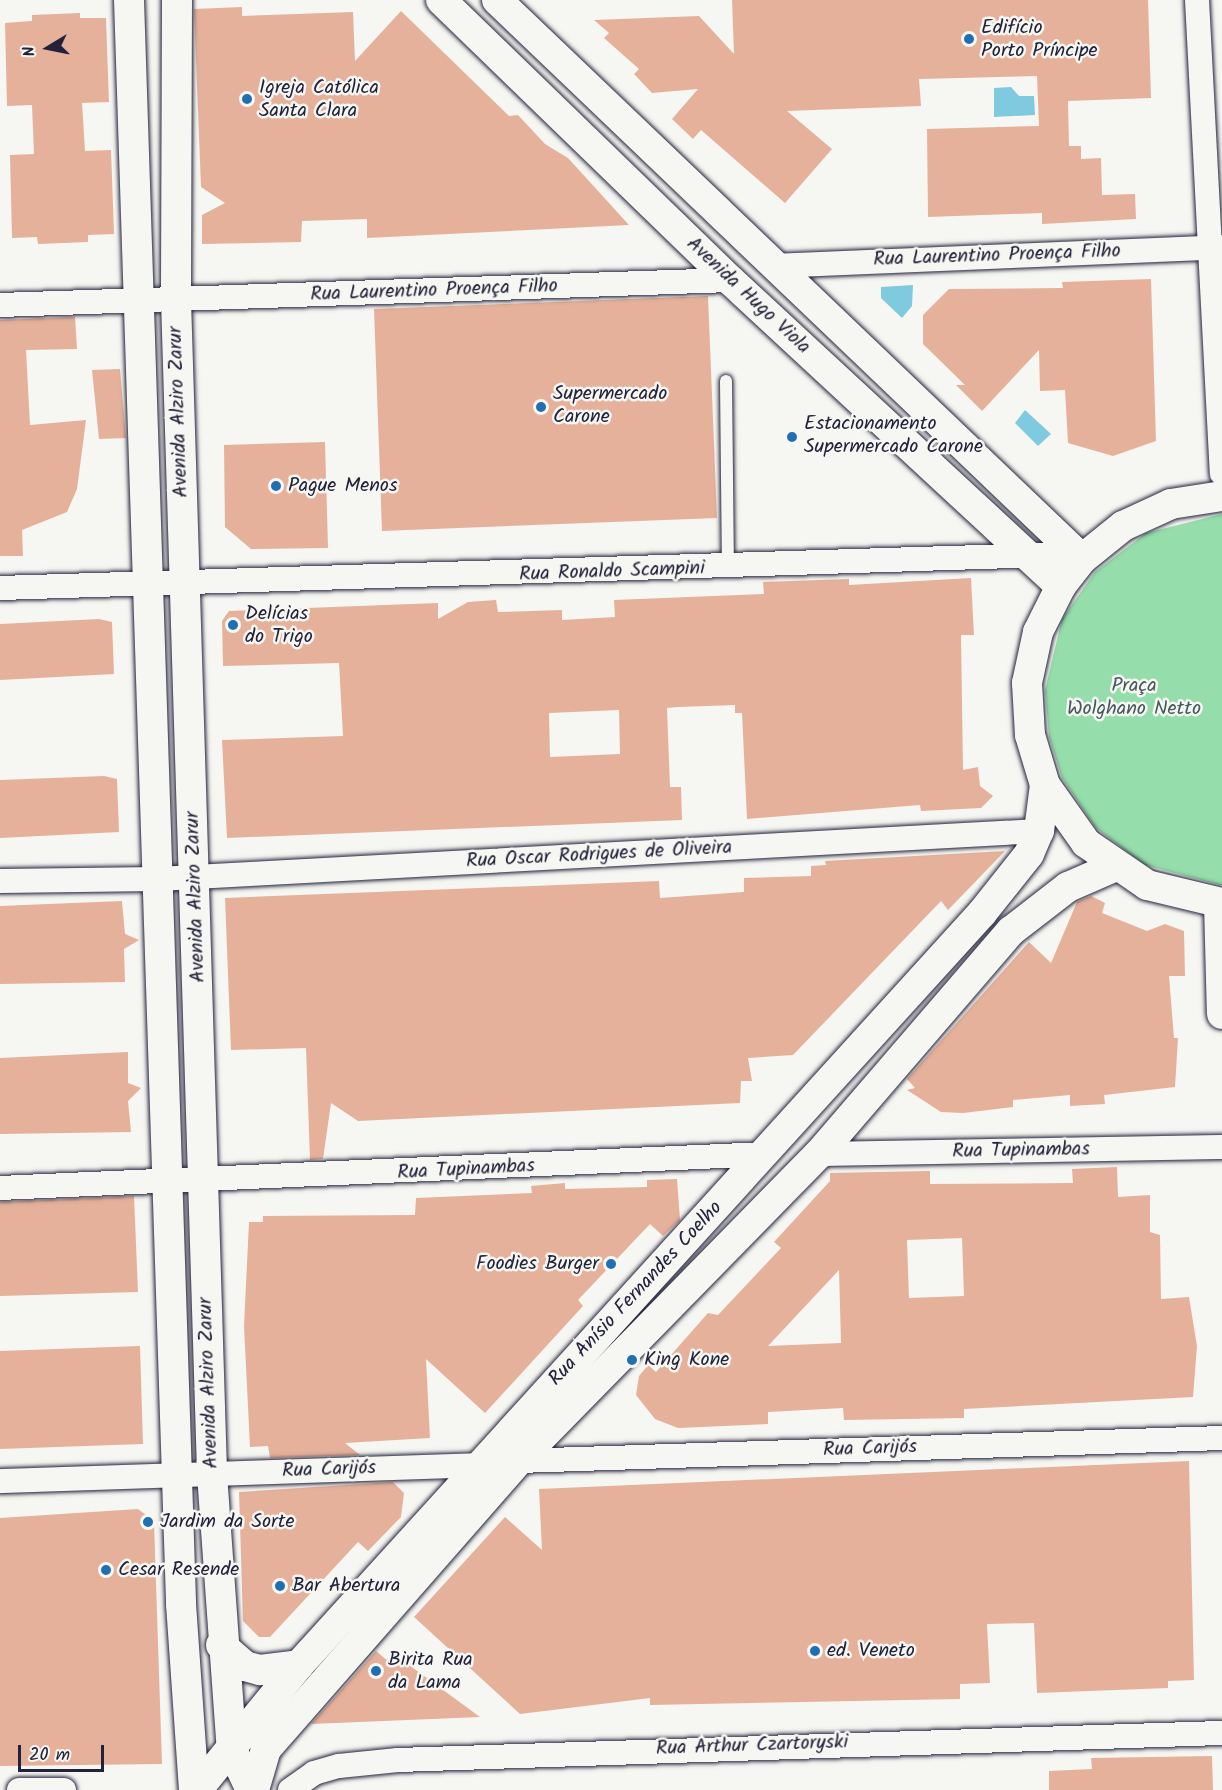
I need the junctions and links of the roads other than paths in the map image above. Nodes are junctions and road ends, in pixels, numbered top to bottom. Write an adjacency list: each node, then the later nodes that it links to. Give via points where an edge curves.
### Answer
1 (129, 0): 10 (street, Avenida Alziro Zarur)
2 (177, 0): 9 (street, Avenida Alziro Zarur)
3 (441, 0): 8 (street, Avenida Hugo Viola)
4 (497, 0): 7 (street, Avenida Hugo Viola)
5 (1197, 0): 6 (street)
6 (1217, 248): 7 (street, Rua Laurentino Proença Filho); 13 (street)
7 (772, 266): 15 (street, Avenida Hugo Viola)
8 (730, 280): 9 (street, Rua Laurentino Proença Filho); 16 (street, Avenida Hugo Viola)
9 (176, 300): 10 (street, Rua Laurentino Proença Filho); 19 (street, Avenida Alziro Zarur)
10 (137, 301): 11 (street, Rua Laurentino Proença Filho); 18 (street, Avenida Alziro Zarur)
11 (0, 305)
12 (726, 381): 17 (lane)
13 (1222, 473)
14 (1222, 496): 15 (street, via 1171,504 1142,517)
15 (1080, 556): 16 (street, Rua Ronaldo Scampini); 20 (street)
16 (1029, 559): 17 (street, Rua Ronaldo Scampini); 20 (street, Avenida Hugo Viola)
17 (728, 568): 19 (street, Rua Ronaldo Scampini)
18 (146, 586): 19 (street, Rua Ronaldo Scampini); 21 (street, Rua Ronaldo Scampini); 26 (street, Avenida Alziro Zarur)
19 (184, 586): 25 (street, Avenida Alziro Zarur)
20 (1061, 586): 22 (street, via 1038,632 1028,683 1030,735)
21 (0, 588)
22 (1045, 784): 23 (street, Rua Anísio Fernandes Coelho); 24 (street, via 1069,823)
23 (1039, 831): 25 (street, Rua Oscar Rodrigues de Oliveira); 31 (street, Rua Anísio Fernandes Coelho, via 1029,854 982,914)
24 (1114, 867): 28 (street, via 1182,898); 32 (street, Rua Anísio Fernandes Coelho, via 1068,888 1011,931)
25 (197, 877): 26 (street, Rua Oscar Rodrigues de Oliveira); 33 (street, Avenida Alziro Zarur)
26 (158, 879): 27 (street, Rua Oscar Rodrigues de Oliveira); 34 (street, Avenida Alziro Zarur)
27 (0, 882)
28 (1221, 903): 29 (street)
29 (1222, 1014)
30 (1222, 1147): 32 (street, Rua Tupinambas)
31 (765, 1154): 33 (street, Rua Tupinambas); 36 (street, Rua Anísio Fernandes Coelho)
32 (819, 1154): 37 (street, Rua Anísio Fernandes Coelho)
33 (202, 1183): 34 (street, Rua Tupinambas); 43 (street, Avenida Alziro Zarur)
34 (167, 1185): 35 (street, Rua Tupinambas); 44 (street, Avenida Alziro Zarur)
35 (0, 1188)
36 (636, 1294): 37 (street); 38 (street, Rua Anísio Fernandes Coelho)
37 (658, 1319): 39 (street, Rua Anísio Fernandes Coelho)
38 (593, 1341): 39 (street); 42 (street, Rua Anísio Fernandes Coelho)
39 (615, 1364): 41 (street, Rua Anísio Fernandes Coelho)
40 (1222, 1438): 41 (street, Rua Carijós)
41 (518, 1461): 53 (street, Rua Anísio Fernandes Coelho, via 266,1749)
42 (479, 1465): 43 (street, Rua Carijós); 47 (street, Rua Anísio Fernandes Coelho)
43 (212, 1474): 44 (street, Rua Carijós); 46 (street, Avenida Alziro Zarur)
44 (179, 1475): 45 (street, Rua Carijós); 52 (street, Avenida Alziro Zarur)
45 (0, 1481)
46 (220, 1645): 47 (street, via 260,1670); 49 (street, Avenida Alziro Zarur)
47 (299, 1665): 49 (street, Rua Anísio Fernandes Coelho)
48 (1222, 1733): 54 (street, Rua Arthur Czartoryski, via 398,1760 339,1766 314,1773)
49 (232, 1750): 52 (street, Rua Anísio Fernandes Coelho); 53 (street, Avenida Alziro Zarur)
50 (29, 1790): 51 (street)
51 (64, 1790)
52 (196, 1790)
53 (253, 1790)
54 (290, 1790)

